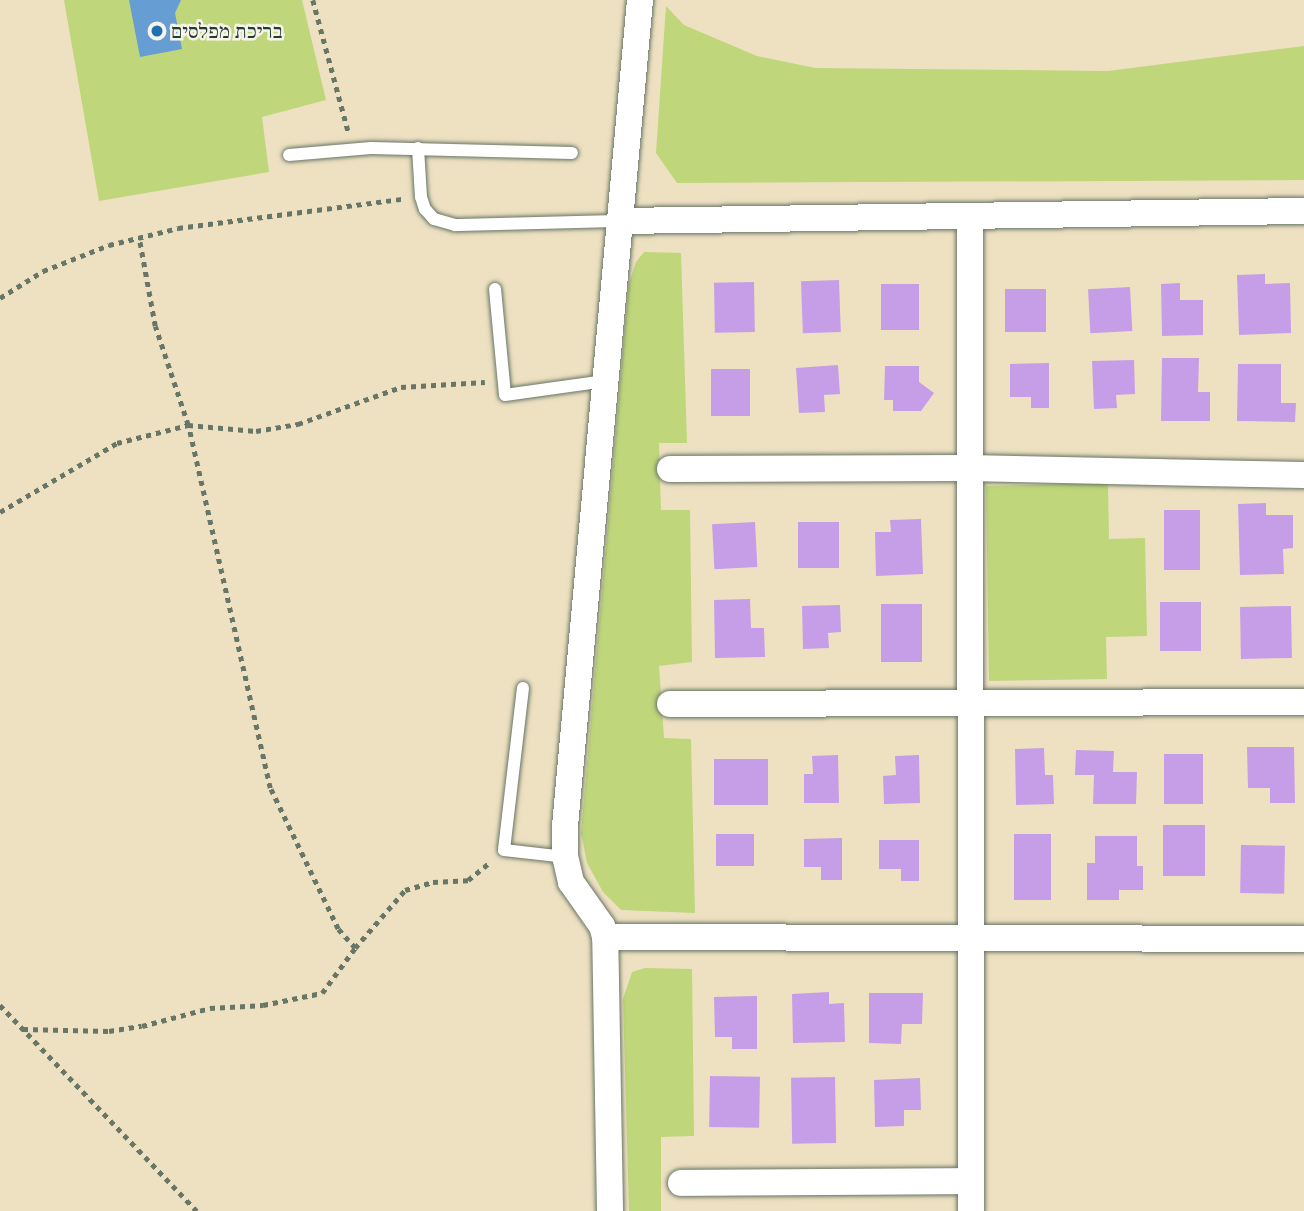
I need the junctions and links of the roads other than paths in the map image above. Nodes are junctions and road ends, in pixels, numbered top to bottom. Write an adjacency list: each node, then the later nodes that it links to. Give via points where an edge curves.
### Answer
1 (640, 0): 7 (street)
2 (418, 148): 3 (lane); 4 (lane); 7 (lane, via 421,197 434,219 455,225)
3 (572, 153)
4 (289, 155)
5 (1304, 211): 6 (street)
6 (970, 216): 7 (street); 10 (street)
7 (620, 221): 9 (street)
8 (495, 289): 9 (lane, via 505,395)
9 (605, 381): 17 (street)
10 (968, 468): 11 (street); 12 (street); 15 (street)
11 (670, 469)
12 (1304, 475)
13 (523, 688): 17 (lane, via 504,850)
14 (1304, 702): 15 (street)
15 (972, 703): 16 (street); 19 (street)
16 (670, 704)
17 (565, 857): 18 (street, via 571,882)
18 (606, 937): 19 (street); 23 (street)
19 (972, 938): 20 (street); 21 (street)
20 (1304, 939)
21 (971, 1181): 22 (street); 24 (street)
22 (681, 1183)
23 (610, 1211)
24 (971, 1211)

